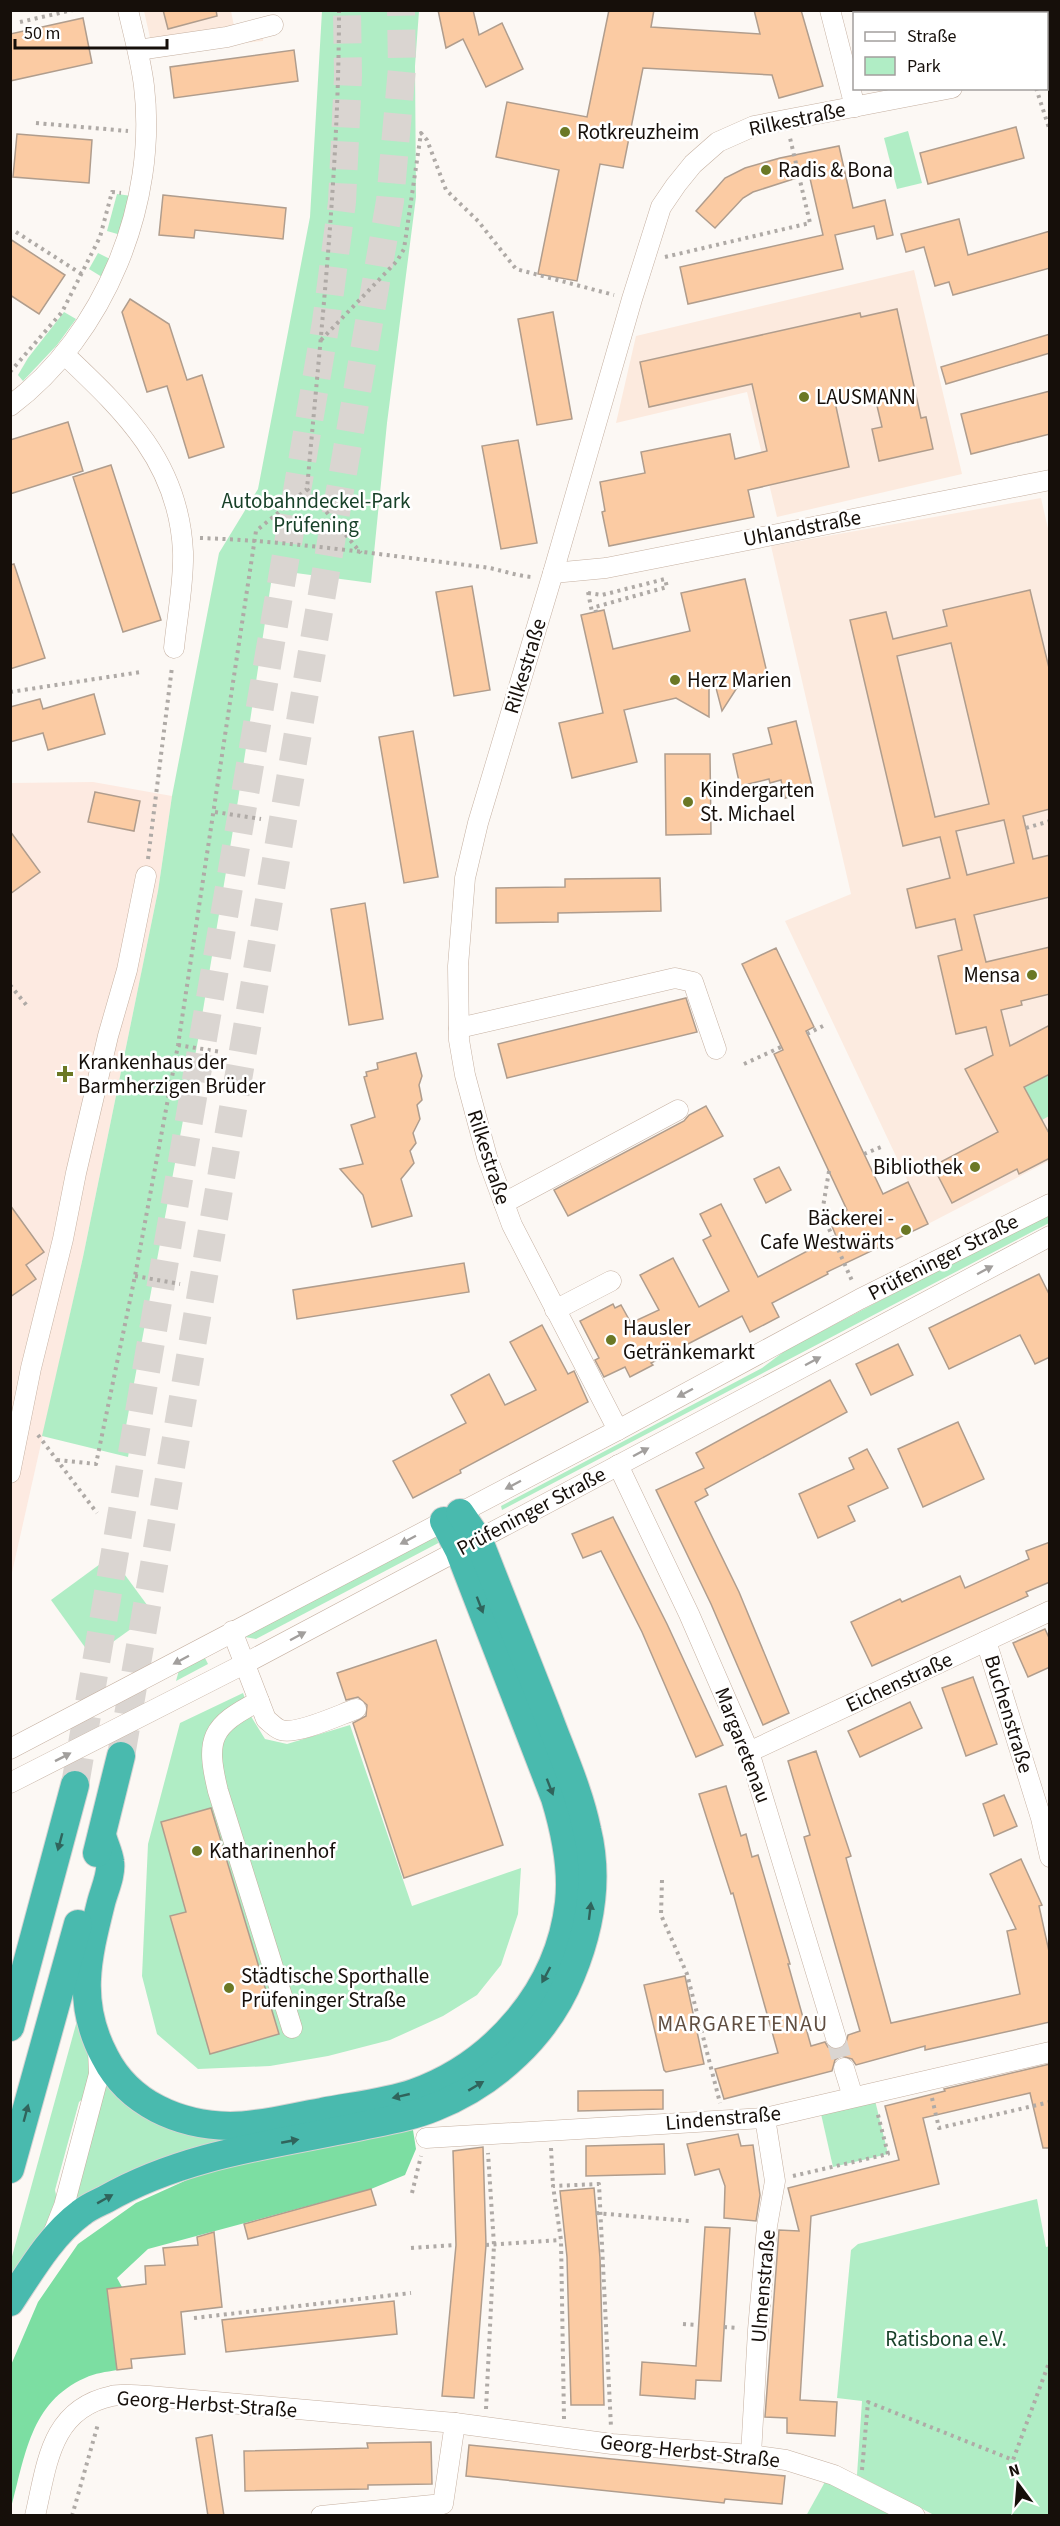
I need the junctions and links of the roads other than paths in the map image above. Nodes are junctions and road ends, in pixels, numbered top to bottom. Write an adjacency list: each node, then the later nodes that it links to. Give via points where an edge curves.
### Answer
1 (128, 10): 6 (street)
2 (830, 10): 8 (street)
3 (1048, 10): 4 (street)
4 (1050, 15)
5 (273, 25): 6 (street, via 227,37)
6 (138, 50): 9 (street, via 146,133 131,232 113,276)
7 (942, 90): 8 (street, Rilkestraße)
8 (855, 107): 12 (street, Rilkestraße, via 735,133 693,164 661,207)
9 (64, 354): 10 (street); 13 (street, via 141,432 170,486 183,554)
10 (10, 406)
11 (1050, 480): 12 (street, Uhlandstraße, via 606,568)
12 (553, 573): 15 (street, Rilkestraße, via 500,744 465,878 458,966)
13 (174, 648)
14 (146, 876): 25 (street, via 128,970 108,1036)
15 (459, 1028): 16 (street, via 675,978 693,982); 18 (street, Rilkestraße, via 476,1123)
16 (716, 1049)
17 (678, 1110): 18 (street)
18 (504, 1203): 22 (street, Rilkestraße, via 524,1252)
19 (1050, 1204): 23 (street, Prüfeninger Straße, one-way to 23, via 860,1299)
20 (1050, 1236): 24 (street, Prüfeninger Straße, one-way to 20)
21 (612, 1281): 22 (street)
22 (555, 1310): 23 (street, Rilkestraße)
23 (618, 1430): 26 (street, Prüfeninger Straße, one-way to 26)
24 (618, 1465): 27 (street, Prüfeninger Straße); 35 (street, Margaretenau)
25 (10, 1473)
26 (452, 1517): 27 (highway); 29 (street, Prüfeninger Straße, one-way to 29)
27 (469, 1546): 31 (street, Prüfeninger Straße, one-way to 27); 44 (highway, one-way to 44, via 555,1798 569,1866 569,1903 552,1966 510,2031 483,2055 447,2078 413,2093 230,2126 186,2120 144,2102 122,2082); 51 (highway, one-way to 27, via 81,2213 156,2174 240,2151 435,2108 478,2085 510,2061 539,2031 563,1995 590,1917 593,1871 588,1831 575,1787)
28 (1050, 1611): 30 (street, Eichenstraße)
29 (232, 1631): 31 (street); 34 (street, Prüfeninger Straße, one-way to 34)
30 (986, 1641): 35 (street, Eichenstraße); 40 (street, Buchenstraße)
31 (246, 1663): 32 (street); 37 (street, Prüfeninger Straße, one-way to 31)
32 (259, 1701): 33 (street, via 266,1719 284,1731); 42 (street, via 218,1729 211,1754 218,1791)
33 (356, 1709)
34 (10, 1749)
35 (749, 1752): 43 (street, Margaretenau)
36 (121, 1756): 39 (highway)
37 (10, 1783)
38 (75, 1785): 41 (highway, one-way to 41)
39 (102, 1835): 44 (highway, via 111,1863 85,1982); 50 (highway, one-way to 39)
40 (1050, 1857)
41 (10, 2027)
42 (292, 2028)
43 (836, 2038)
44 (97, 2040): 51 (street, via 99,2074 64,2206)
45 (1050, 2052): 47 (street, Lindenstraße)
46 (844, 2068): 47 (street)
47 (853, 2097): 48 (street, Lindenstraße)
48 (765, 2118): 49 (street, Lindenstraße); 54 (street, Ulmenstraße, via 775,2181 758,2330)
49 (426, 2138)
50 (10, 2169)
51 (46, 2251): 52 (highway)
52 (10, 2302)
53 (455, 2423): 54 (street, Georg-Herbst-Straße, via 612,2444); 55 (street, Georg-Herbst-Straße, via 114,2395 93,2402 61,2429 51,2445); 56 (street, via 443,2504)
54 (752, 2455): 57 (street, Georg-Herbst-Straße, via 786,2460 834,2475)
55 (35, 2516)
56 (321, 2516)
57 (915, 2516)

